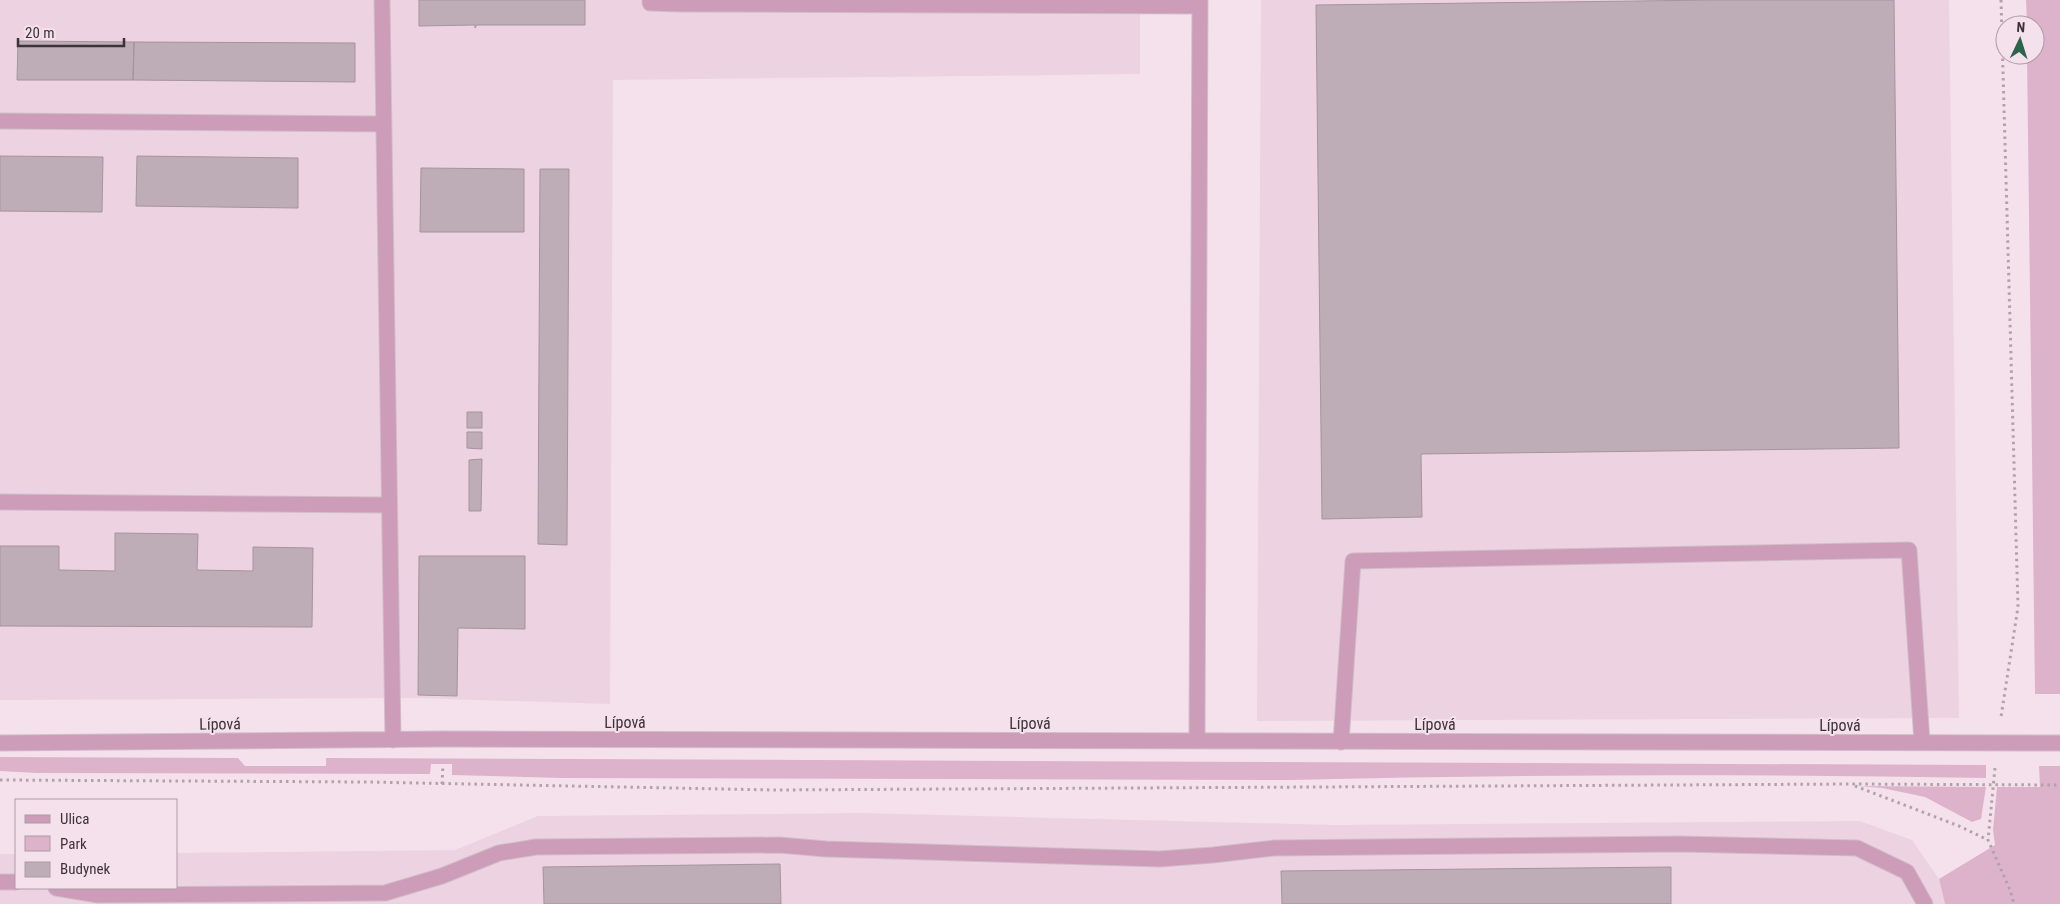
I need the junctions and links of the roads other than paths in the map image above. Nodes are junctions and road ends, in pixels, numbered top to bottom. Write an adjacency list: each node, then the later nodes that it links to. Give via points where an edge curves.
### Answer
1 (382, 0): 5 (street)
2 (650, 0): 3 (street, via 650,3)
3 (1200, 3): 9 (street)
4 (0, 122): 5 (street)
5 (384, 124): 7 (street)
6 (0, 502): 7 (street)
7 (389, 505): 8 (street)
8 (392, 740): 9 (street, Lípová); 12 (street, Lípová)
9 (1197, 741): 10 (street, Lípová)
10 (1341, 742): 11 (street, Lípová); 11 (street, via 1354,561 1909,550)
11 (1922, 742): 13 (street, Lípová)
12 (0, 743)
13 (2060, 743)
14 (0, 882): 15 (street)
15 (15, 882)
16 (63, 889): 17 (street, via 98,894 385,893 442,876 499,853 536,847 779,845 1160,859 1274,848 1680,844 1857,848 1907,872)
17 (1925, 904)

